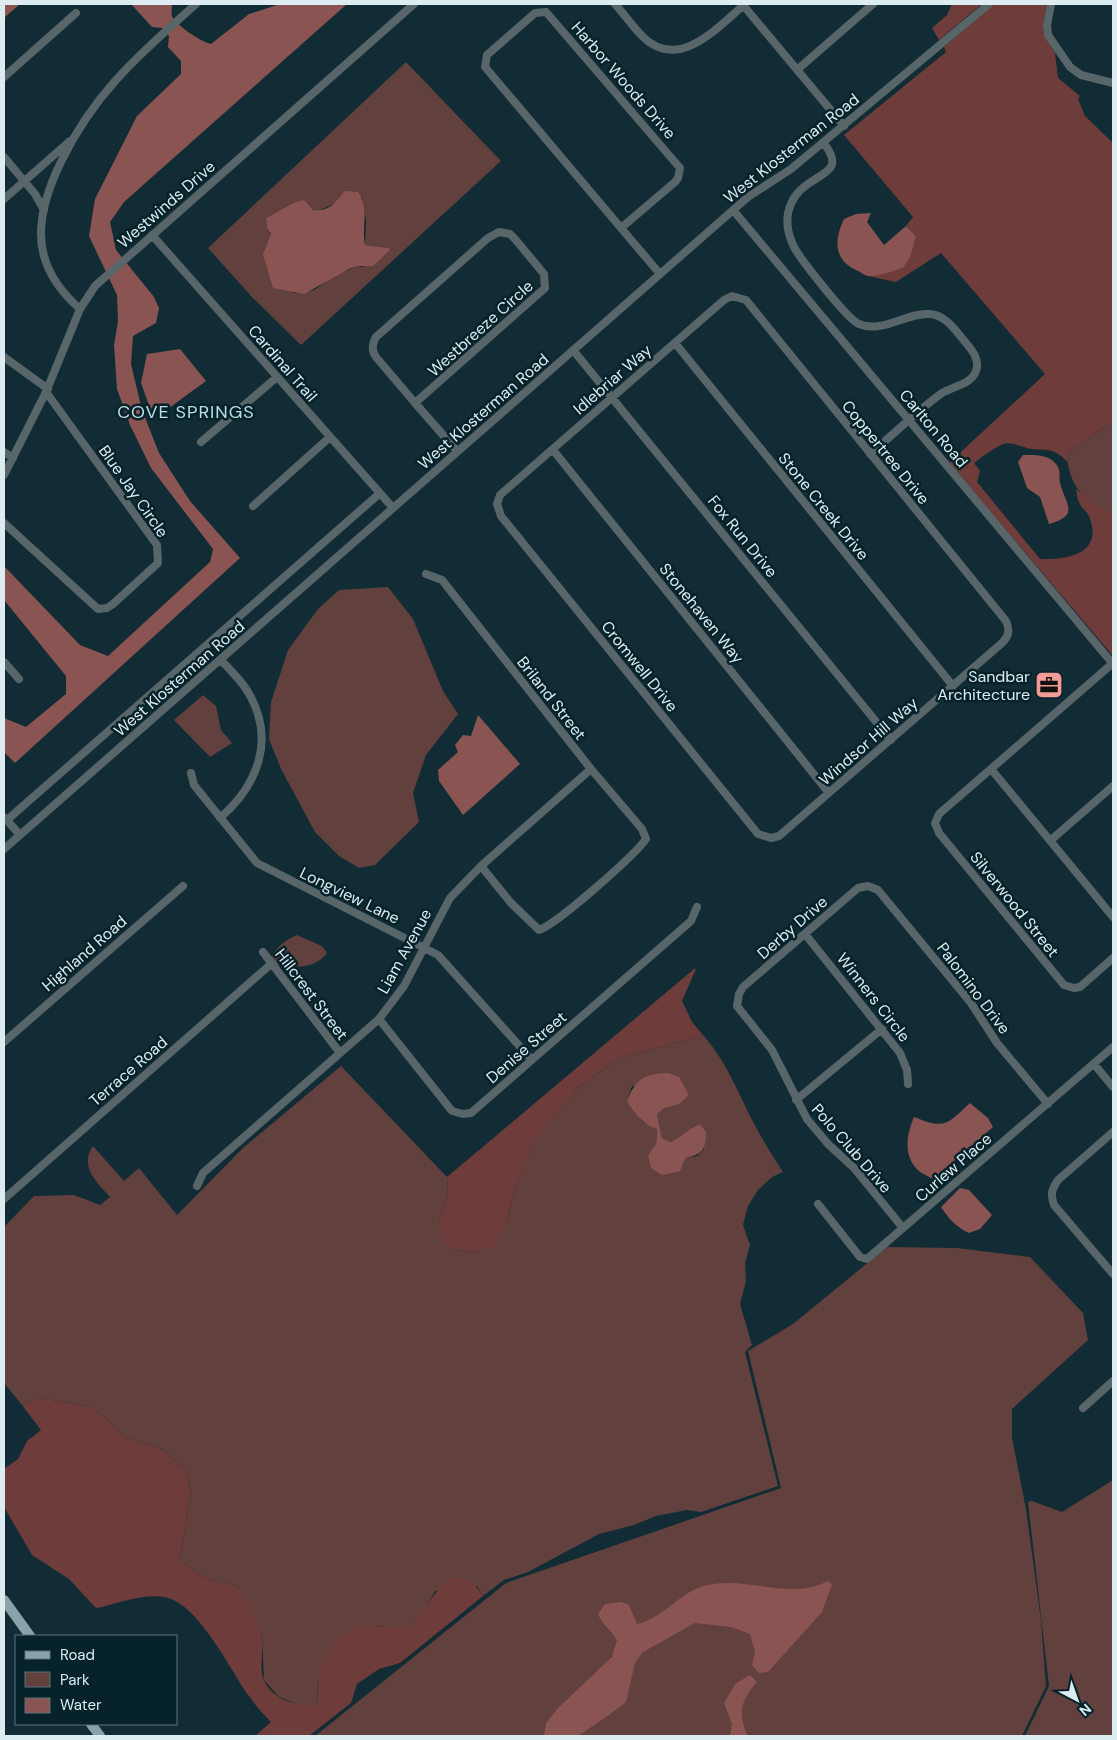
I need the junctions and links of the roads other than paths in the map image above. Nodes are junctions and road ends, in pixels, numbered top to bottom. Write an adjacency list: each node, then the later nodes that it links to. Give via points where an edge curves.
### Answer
1 (196, 4): 13 (street, via 116,80)
2 (414, 4): 21 (street, Westwinds Drive)
3 (615, 4): 4 (street, via 653,44 680,49 695,45)
4 (744, 4): 9 (street)
5 (873, 4): 9 (street)
6 (989, 4): 12 (street, West Klosterman Road)
7 (1051, 4): 11 (street, via 1048,35 1070,67 1081,75)
8 (76, 13): 10 (street)
9 (798, 69): 12 (street)
10 (4, 76)
11 (1113, 83)
12 (844, 126): 14 (street, West Klosterman Road)
13 (75, 137): 16 (street); 18 (street, via 55,176)
14 (823, 142): 19 (street, West Klosterman Road); 32 (street, via 832,157 831,168 802,189 787,213 788,234 796,250 854,322 872,326 930,314 952,325 976,357 976,372 971,378 942,394)
15 (4, 157): 16 (street)
16 (25, 181): 17 (street); 18 (street)
17 (4, 199)
18 (44, 210): 24 (street, via 41,234 46,263 62,291)
19 (734, 210): 22 (street, West Klosterman Road); 32 (street, Carlton Road)
20 (621, 228): 20 (street, Harbor Woods Drive, via 485,67 487,55 535,14 546,12 550,15 680,168 675,182); 22 (street, Harbor Woods Drive)
21 (152, 235): 24 (street, Westwinds Drive, via 105,276); 28 (street, Cardinal Trail)
22 (660, 274): 26 (street, West Klosterman Road)
23 (746, 300): 25 (street, Idlebriar Way, via 727,297); 38 (street, Coppertree Drive)
24 (80, 309): 29 (street, Westwinds Drive)
25 (674, 343): 30 (street, Idlebriar Way); 52 (street, Stone Creek Drive)
26 (573, 350): 30 (street, Fox Run Drive); 36 (street, West Klosterman Road)
27 (4, 356): 29 (street)
28 (276, 377): 33 (street, Cardinal Trail); 34 (street)
29 (47, 390): 39 (street, Westwinds Drive); 45 (street, Blue Jay Circle, via 157,545 158,563 113,604 98,608)
30 (613, 396): 35 (street, Idlebriar Way); 53 (street, Fox Run Drive)
31 (415, 403): 31 (street, Westbreeze Circle, via 545,288 544,274 510,234 499,232 488,238 376,336 373,353); 36 (street)
32 (909, 421): 38 (street); 50 (street, Carlton Road)
33 (330, 437): 41 (street, Cardinal Trail); 43 (street)
34 (201, 442)
35 (553, 450): 42 (street, Idlebriar Way); 58 (street, Stonehaven Way)
36 (458, 451): 44 (street, West Klosterman Road)
37 (4, 452): 39 (street)
38 (870, 454): 47 (street, Coppertree Drive)
39 (13, 458): 40 (street, Westwinds Drive)
40 (4, 475)
41 (379, 494): 44 (street, Cardinal Trail); 59 (street)
42 (500, 495): 62 (street, Cromwell Drive, via 497,504 501,516 758,834 771,838)
43 (253, 506)
44 (393, 508): 48 (street, West Klosterman Road)
45 (4, 523)
46 (426, 574): 54 (street, Briland Street, via 442,580)
47 (1006, 621): 52 (street, Windsor Hill Way, via 1009,633 1006,639)
48 (221, 660): 60 (street, via 249,693 261,735 252,783 240,800); 61 (street, West Klosterman Road)
49 (4, 662): 51 (street)
50 (1113, 663): 55 (street)
51 (19, 679)
52 (953, 686): 53 (street, Windsor Hill Way)
53 (891, 740): 58 (street, Windsor Hill Way)
54 (591, 769): 65 (street, Liam Avenue); 65 (street, Briland Street, via 642,829 646,839 564,914 539,930 511,903)
55 (992, 769): 63 (street); 73 (street, Silverwood Street, via 939,814 935,823 939,833 1062,983 1074,988 1082,985)
56 (191, 773): 60 (street, Longview Lane, via 194,785)
57 (1113, 786): 63 (street)
58 (829, 793): 62 (street, Windsor Hill Way)
59 (5, 818): 61 (street)
60 (220, 818): 71 (street, Longview Lane, via 252,859 264,867)
61 (20, 835): 64 (street, West Klosterman Road)
62 (780, 836)
63 (1051, 840): 69 (street)
64 (4, 849)
65 (481, 866): 71 (street, Liam Avenue, via 450,898)
66 (183, 886): 78 (street, Highland Road)
67 (878, 890): 70 (street, Derby Drive, via 868,886 858,888); 86 (street, Palomino Drive, via 971,1002 997,1043)
68 (697, 907): 81 (street, Denise Street, via 691,921)
69 (1113, 917)
70 (805, 934): 75 (street, Derby Drive, via 744,987); 77 (street, Winners Circle)
71 (424, 947): 76 (street, Liam Avenue, via 404,986); 81 (street, Longview Lane, via 444,960)
72 (262, 952): 74 (street, Hillcrest Street)
73 (1113, 958)
74 (271, 964): 80 (street, Hillcrest Street); 89 (street, Terrace Road)
75 (737, 1006): 85 (street, Polo Club Drive, via 772,1050)
76 (379, 1019): 80 (street, Liam Avenue); 81 (street, Denise Street, via 456,1113 474,1111)
77 (882, 1029): 83 (street, Winners Circle, via 903,1058); 85 (street)
78 (4, 1042)
79 (1113, 1047): 82 (street, Curlew Place)
80 (340, 1053): 88 (street, Liam Avenue, via 203,1173)
81 (532, 1060)
82 (1094, 1064): 84 (street); 86 (street, Curlew Place)
83 (908, 1084)
84 (1113, 1087)
85 (796, 1100): 91 (street, Polo Club Drive, via 828,1144 854,1168)
86 (1048, 1104): 91 (street, Curlew Place)
87 (1113, 1132): 92 (street, via 1058,1180 1052,1189 1052,1198)
88 (197, 1186)
89 (4, 1199)
90 (818, 1204): 91 (street, Curlew Place, via 863,1259)
91 (903, 1228)
92 (1113, 1274)
93 (1113, 1381): 94 (street)
94 (1083, 1408)
95 (4, 1600): 96 (main road)
96 (29, 1635)
97 (92, 1725): 98 (main road)
98 (100, 1736)

